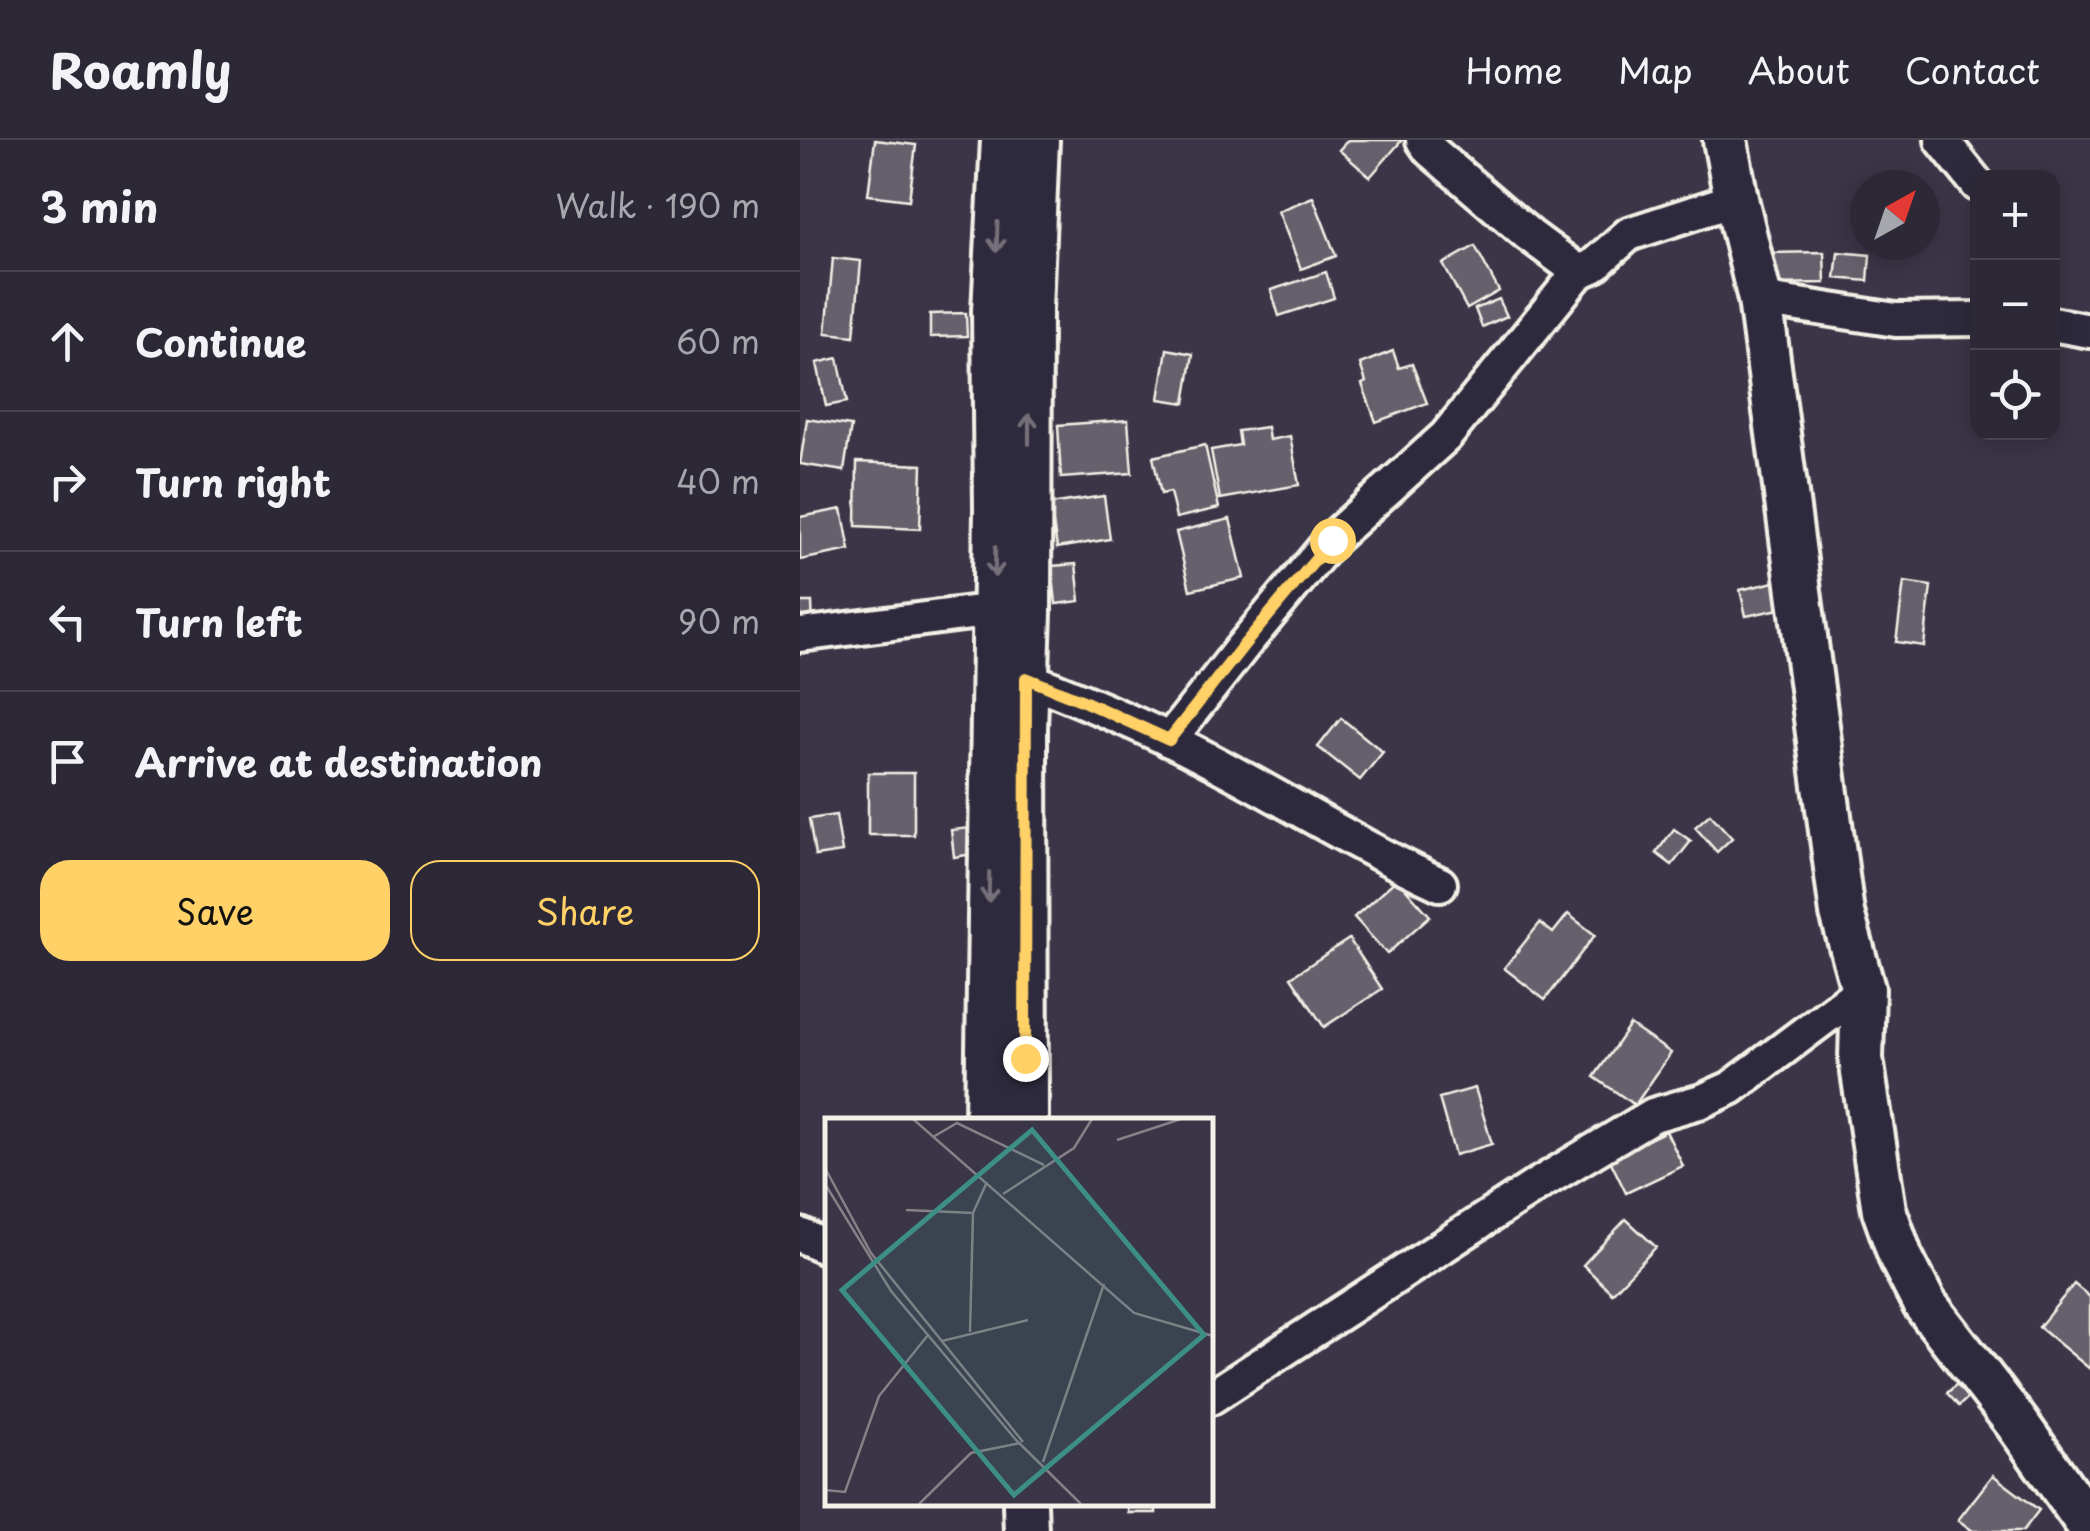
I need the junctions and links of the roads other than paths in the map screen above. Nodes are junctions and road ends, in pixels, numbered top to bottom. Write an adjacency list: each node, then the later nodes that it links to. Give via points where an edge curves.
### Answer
1 (1003, 140): 13 (main road, one-way to 13, via 994,311)
2 (1038, 140): 15 (main road, one-way to 2)
3 (1423, 140): 8 (street)
4 (1725, 140): 7 (main road)
5 (1942, 140): 6 (street)
6 (1970, 174)
7 (1736, 198): 8 (street, via 1629,234); 9 (main road)
8 (1578, 272): 16 (street, via 1446,436 1332,540)
9 (1760, 300): 10 (street, via 1896,320); 18 (main road, via 1842,913)
10 (1970, 318)
11 (2060, 325): 12 (street)
12 (2090, 331)
13 (994, 610): 14 (street); 19 (main road, one-way to 19)
14 (800, 635)
15 (1026, 678): 16 (street); 20 (main road)
16 (1169, 740): 17 (street)
17 (1440, 884)
18 (1863, 989): 23 (street, via 1731,1088 1653,1115); 25 (main road, via 1861,1059 1884,1210 1901,1258 1924,1303)
19 (987, 1118)
20 (1026, 1118)
21 (800, 1235): 22 (street)
22 (825, 1247)
23 (1212, 1397)
24 (1025, 1506): 26 (main road)
25 (2090, 1526)
26 (1026, 1531)

